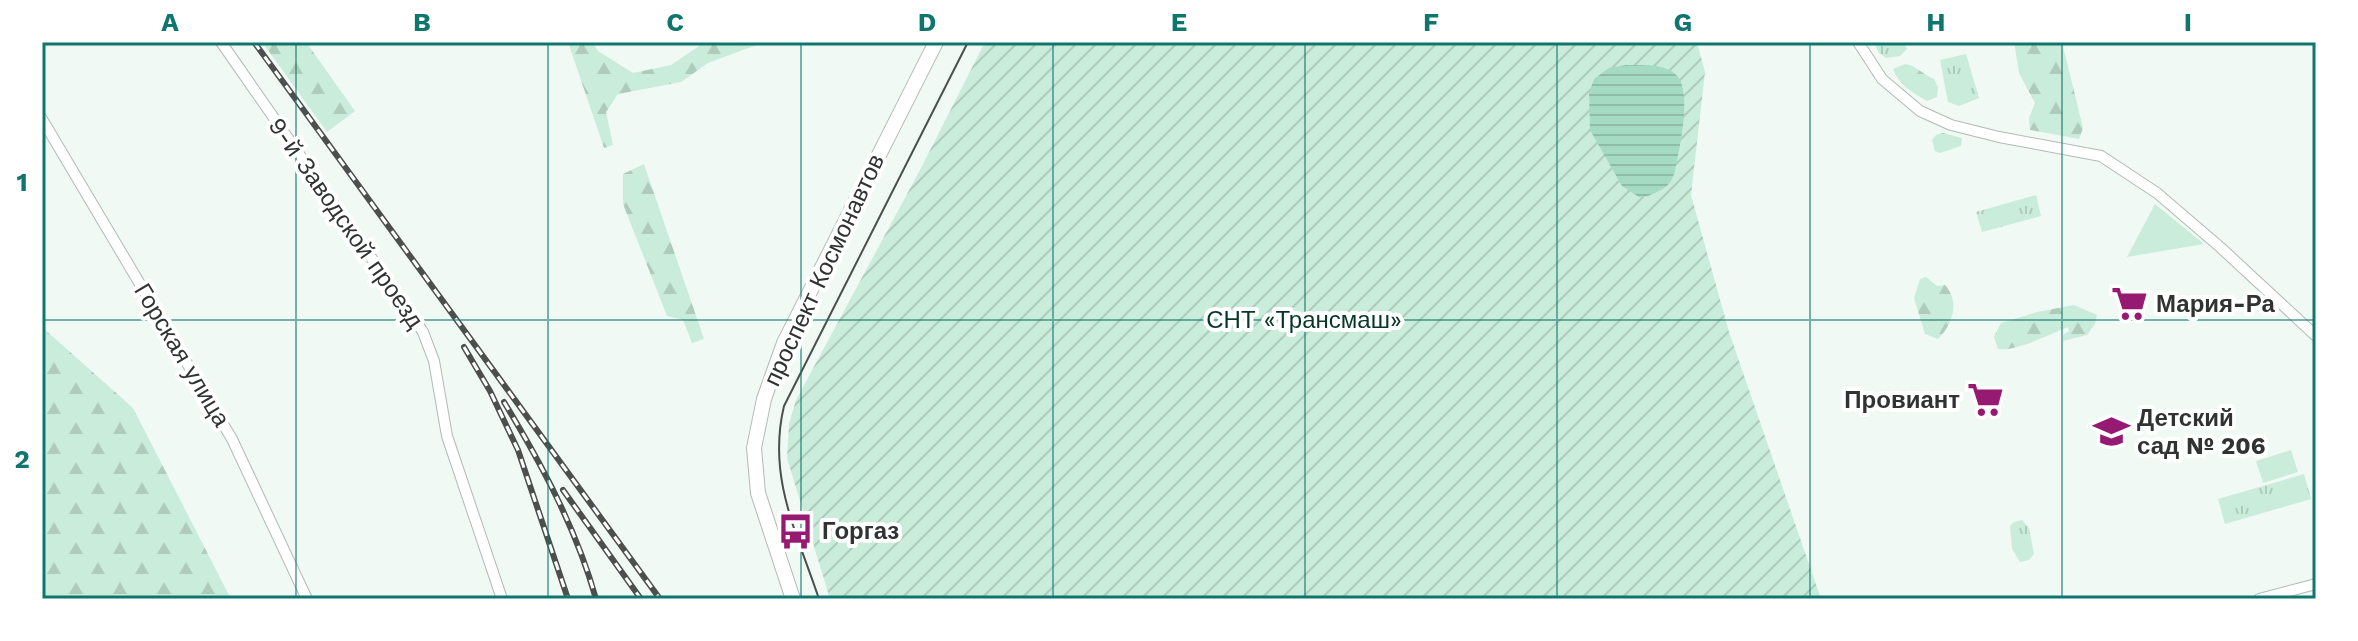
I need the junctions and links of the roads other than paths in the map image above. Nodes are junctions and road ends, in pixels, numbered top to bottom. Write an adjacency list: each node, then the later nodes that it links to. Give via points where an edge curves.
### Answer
1 (221, 42): 8 (street, 9-й Заводской проезд, via 423,332 434,361 447,436)
2 (936, 42): 9 (main road, проспект Космонавтов, via 784,343 764,399 754,448 758,493)
3 (1858, 42): 5 (street, via 1882,79 1920,111 1999,137 2101,156 2157,193)
4 (42, 119): 7 (street, Горская улица, via 232,439)
5 (2316, 336)
6 (2316, 584): 10 (street)
7 (307, 599)
8 (502, 599)
9 (793, 599)
10 (2259, 599)

